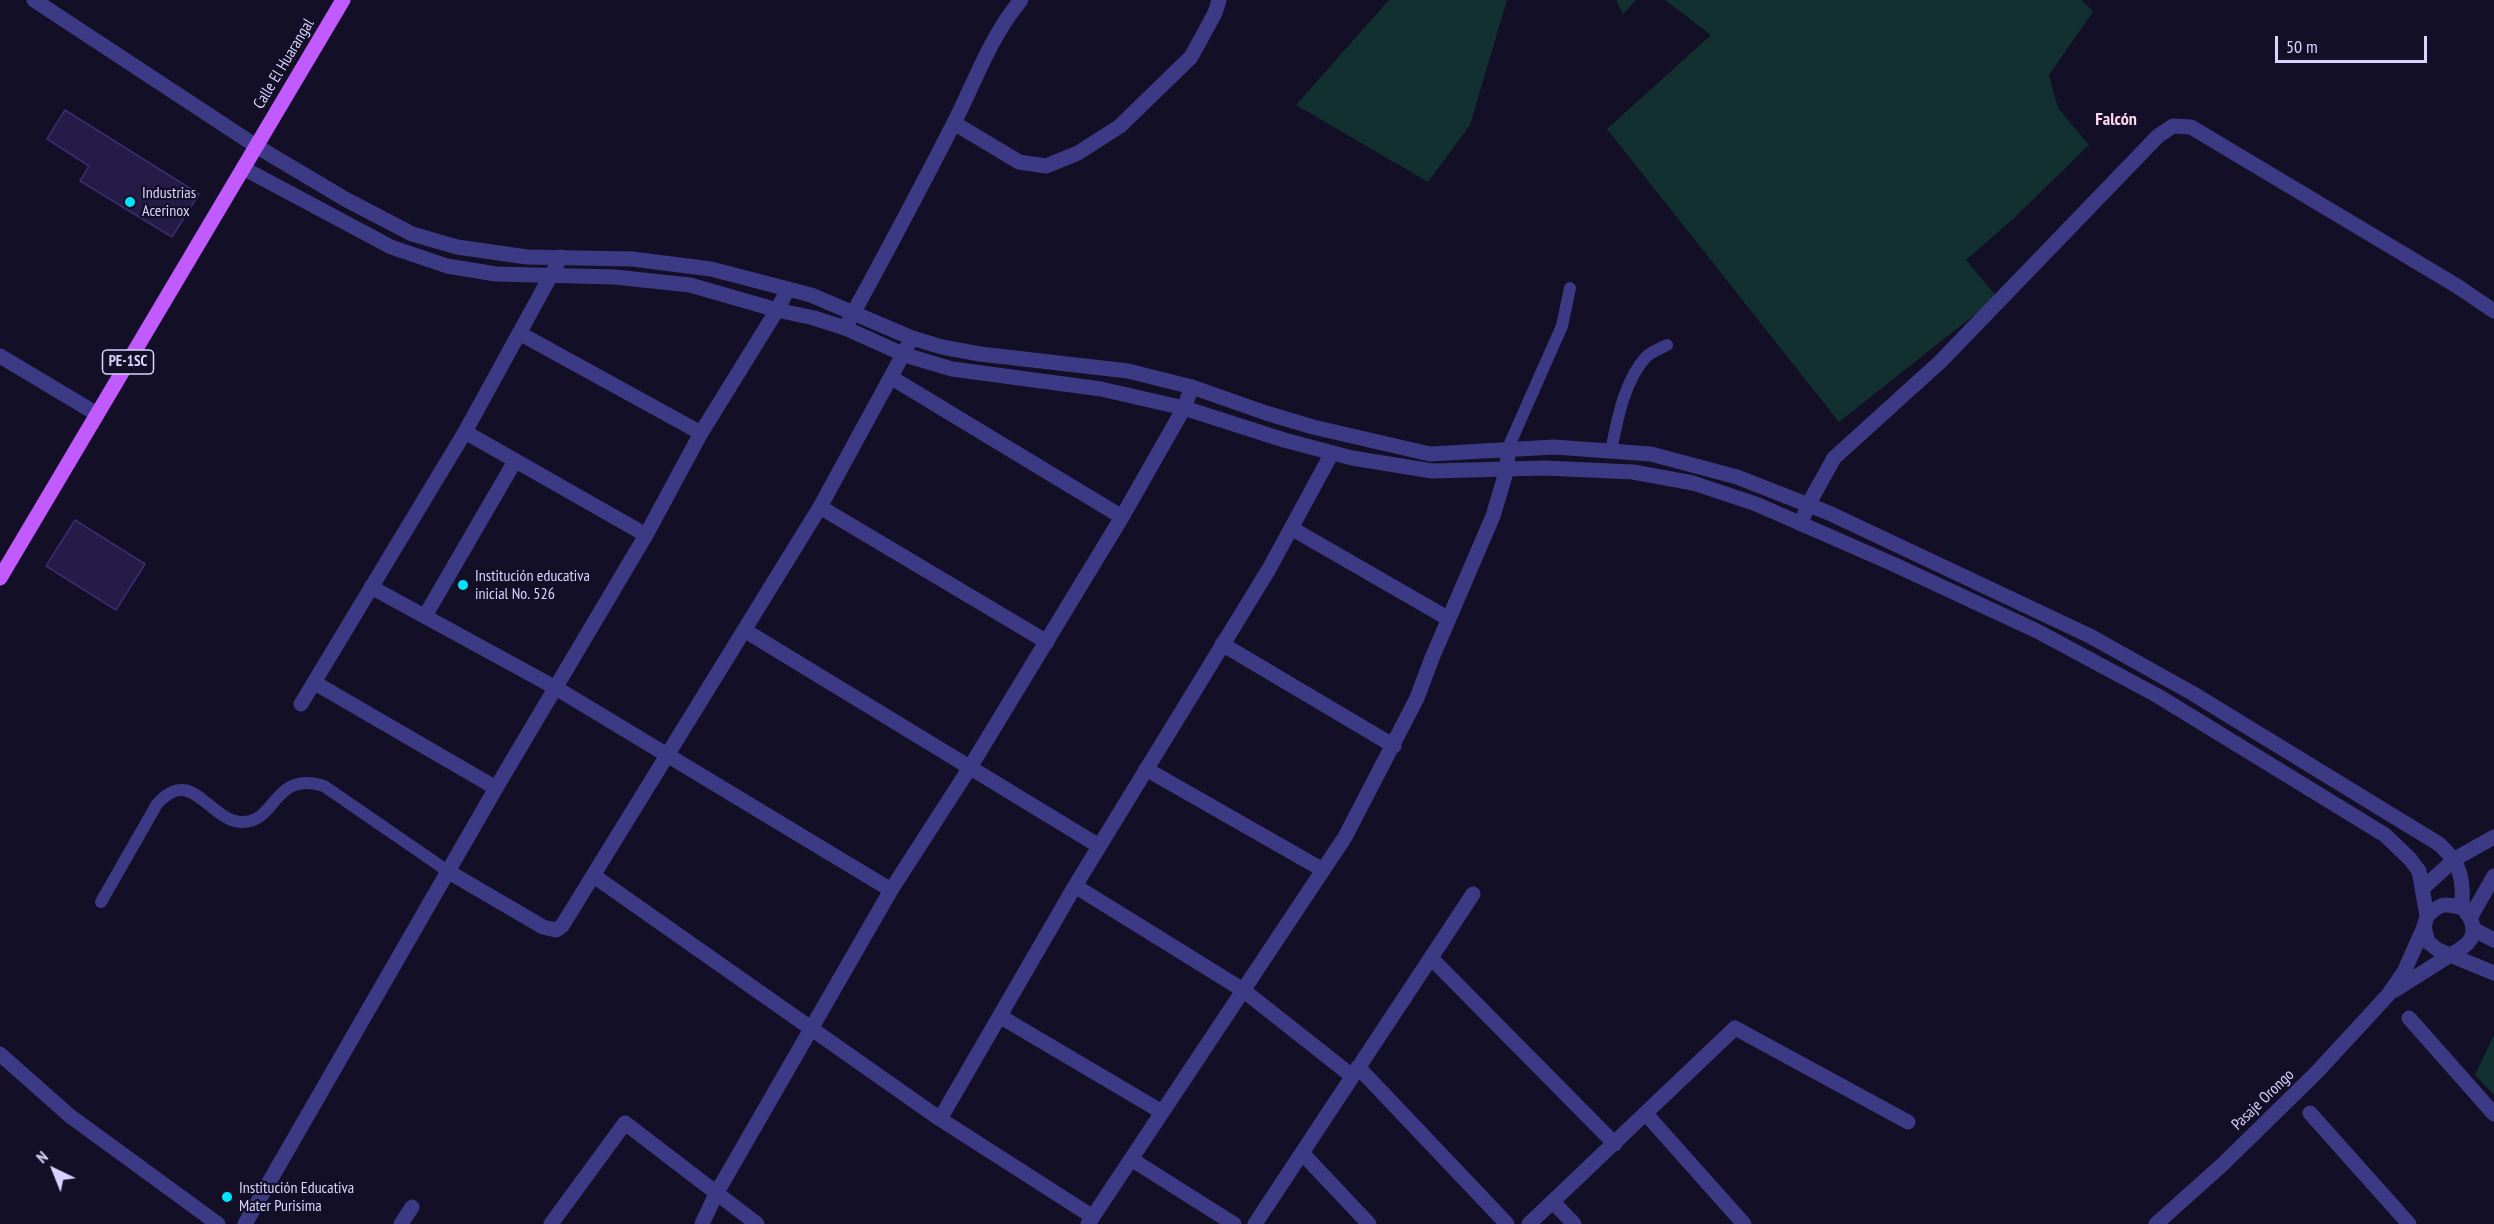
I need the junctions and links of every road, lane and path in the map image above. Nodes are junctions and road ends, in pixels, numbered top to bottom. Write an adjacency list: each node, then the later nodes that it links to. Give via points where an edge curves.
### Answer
1 (34, 0): 6 (street)
2 (343, 0): 6 (main road, Calle El Huarangal / PE-1SC)
3 (1021, 0): 5 (street, via 982,61)
4 (1219, 0): 5 (street, via 1191,57 1120,126 1078,153 1046,166 1019,162)
5 (954, 123): 14 (street)
6 (256, 146): 7 (main road, PE-1SC); 8 (street, via 412,234 457,247 527,258)
7 (243, 168): 9 (street, via 391,247 447,266 486,272); 24 (main road, PE-1SC)
8 (561, 257): 9 (street); 11 (street, via 632,259 711,269)
9 (552, 274): 12 (street, via 690,285); 16 (street)
10 (1570, 288): 27 (lane, via 1562,326)
11 (788, 289): 12 (street); 14 (street)
12 (777, 310): 15 (street); 26 (street)
13 (2494, 311): 32 (street, via 2190,127 2173,126 2158,136 1941,361 1834,458)
14 (853, 312): 15 (street); 17 (street)
15 (845, 328): 19 (street)
16 (519, 333): 25 (street); 26 (street)
17 (912, 338): 19 (street); 22 (street, via 980,354 1128,371)
18 (1667, 345): 28 (lane, via 1647,356 1631,382)
19 (905, 355): 21 (street); 23 (street, via 952,369 1101,389)
20 (0, 356): 24 (street)
21 (892, 378): 33 (street); 34 (street)
22 (1192, 387): 23 (street); 27 (street, via 1313,427 1430,454)
23 (1184, 408): 29 (street); 34 (street)
24 (97, 414): 38 (main road, PE-1SC)
25 (465, 432): 30 (street); 39 (street)
26 (701, 434): 37 (street)
27 (1508, 448): 28 (street); 31 (street)
28 (1611, 451): 32 (street, via 1651,454 1737,477)
29 (1332, 453): 31 (street, via 1432,471); 36 (street)
30 (515, 461): 37 (street); 40 (street)
31 (1507, 469): 35 (street, via 1643,474 1693,483); 41 (street, via 1493,516)
32 (1808, 505): 35 (street); 55 (street, via 2090,636 2329,776 2439,844)
33 (820, 507): 42 (street); 43 (street)
34 (1122, 517): 43 (street)
35 (1801, 524): 61 (street, via 2037,631 2158,696 2385,835 2419,871)
36 (1292, 528): 41 (street); 44 (street)
37 (646, 535): 46 (street)
38 (0, 578)
39 (371, 586): 40 (street); 45 (street)
40 (425, 616): 46 (street)
41 (1449, 619): 48 (street)
42 (744, 630): 49 (street); 50 (street)
43 (1047, 642): 50 (street)
44 (1222, 644): 48 (street); 51 (street)
45 (315, 683): 47 (street); 52 (street)
46 (556, 688): 49 (street); 52 (street)
47 (301, 704)
48 (1394, 746): 56 (street)
49 (667, 755): 58 (street); 62 (street)
50 (969, 769): 54 (street); 62 (street)
51 (1146, 769): 54 (street); 56 (street)
52 (496, 788): 57 (street)
53 (2494, 837): 55 (street)
54 (1099, 846): 60 (street)
55 (2455, 859): 61 (street); 65 (street)
56 (1323, 870): 71 (street)
57 (449, 872): 58 (street, via 543,927 556,930); 64 (lane, via 324,786 299,782 288,786 263,814 242,822 232,820 190,791 178,789 157,804); 92 (street)
58 (594, 876): 75 (street)
59 (2494, 876): 65 (street, Pasaje Orongo)
60 (1075, 886): 71 (street); 73 (street)
61 (2423, 888): 66 (street)
62 (891, 890): 75 (street)
63 (1473, 894): 69 (street)
64 (101, 902)
65 (2469, 918): 66 (street, via 2450,904 2439,905); 67 (street); 68 (street, Pasaje Orongo, via 2472,939)
66 (2426, 922): 68 (street, via 2428,942); 72 (street, Pasaje Orongo, via 2404,972)
67 (2494, 939)
68 (2452, 954): 70 (street); 72 (street, Pasaje Orongo)
69 (1431, 958): 77 (street); 84 (street)
70 (2494, 973)
71 (1243, 990): 77 (street); 78 (street)
72 (2388, 995): 104 (street, Pasaje Orongo, via 2317,1072)
73 (1001, 1017): 78 (street); 82 (street)
74 (2409, 1018): 81 (street)
75 (812, 1030): 82 (street); 87 (street)
76 (0, 1054): 91 (street, via 70,1116)
77 (1355, 1072): 85 (street); 100 (street)
78 (1162, 1112): 86 (street)
79 (2310, 1113): 105 (street)
80 (1646, 1114): 83 (street, via 1735,1028); 84 (street); 103 (street)
81 (2494, 1114)
82 (940, 1119): 90 (street)
83 (1908, 1122)
84 (1615, 1144): 88 (street)
85 (1302, 1153): 98 (street); 99 (street)
86 (1131, 1159): 90 (street); 97 (street)
87 (716, 1194): 94 (street, via 625,1123); 95 (street); 96 (street)
88 (1553, 1202): 101 (street); 102 (street)
89 (412, 1207): 93 (street)
90 (1090, 1221)
91 (218, 1224)
92 (244, 1224)
93 (401, 1224)
94 (551, 1224)
95 (702, 1224)
96 (757, 1224)
97 (1234, 1224)
98 (1255, 1224)
99 (1370, 1224)
100 (1507, 1224)
101 (1529, 1224)
102 (1574, 1224)
103 (1744, 1224)
104 (2156, 1224)
105 (2409, 1224)

